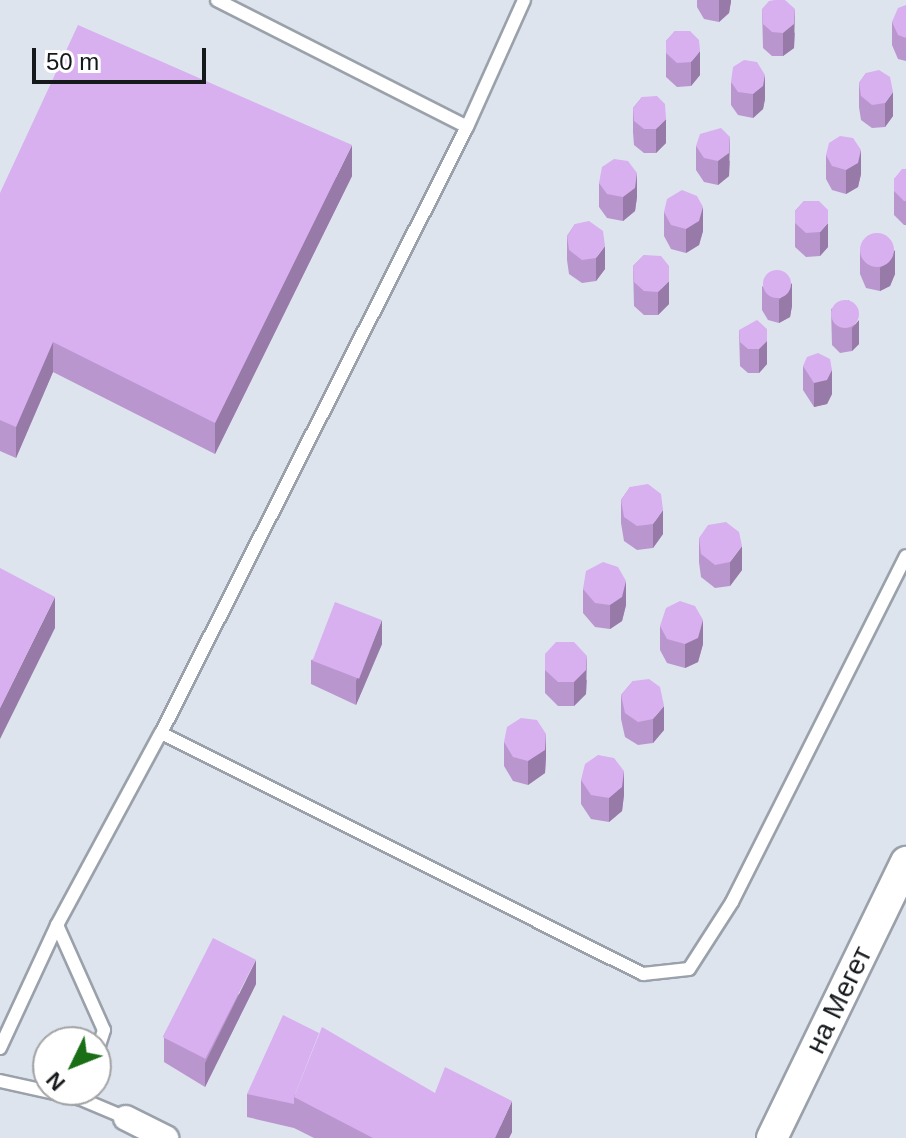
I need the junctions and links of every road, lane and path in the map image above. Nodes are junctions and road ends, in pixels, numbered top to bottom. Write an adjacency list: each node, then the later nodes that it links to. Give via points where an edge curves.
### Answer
1 (217, 0): 3 (lane)
2 (524, 0): 3 (lane)
3 (467, 127): 5 (lane)
4 (906, 556): 5 (lane, via 732,902 689,969 643,974)
5 (161, 733): 7 (lane)
6 (906, 862): 15 (street, на Мегет)
7 (57, 925): 8 (lane); 9 (lane)
8 (102, 1026)
9 (0, 1048)
10 (0, 1081): 11 (lane)
11 (32, 1086)
12 (103, 1106): 13 (lane)
13 (126, 1118): 14 (street)
14 (166, 1138)
15 (772, 1138)

